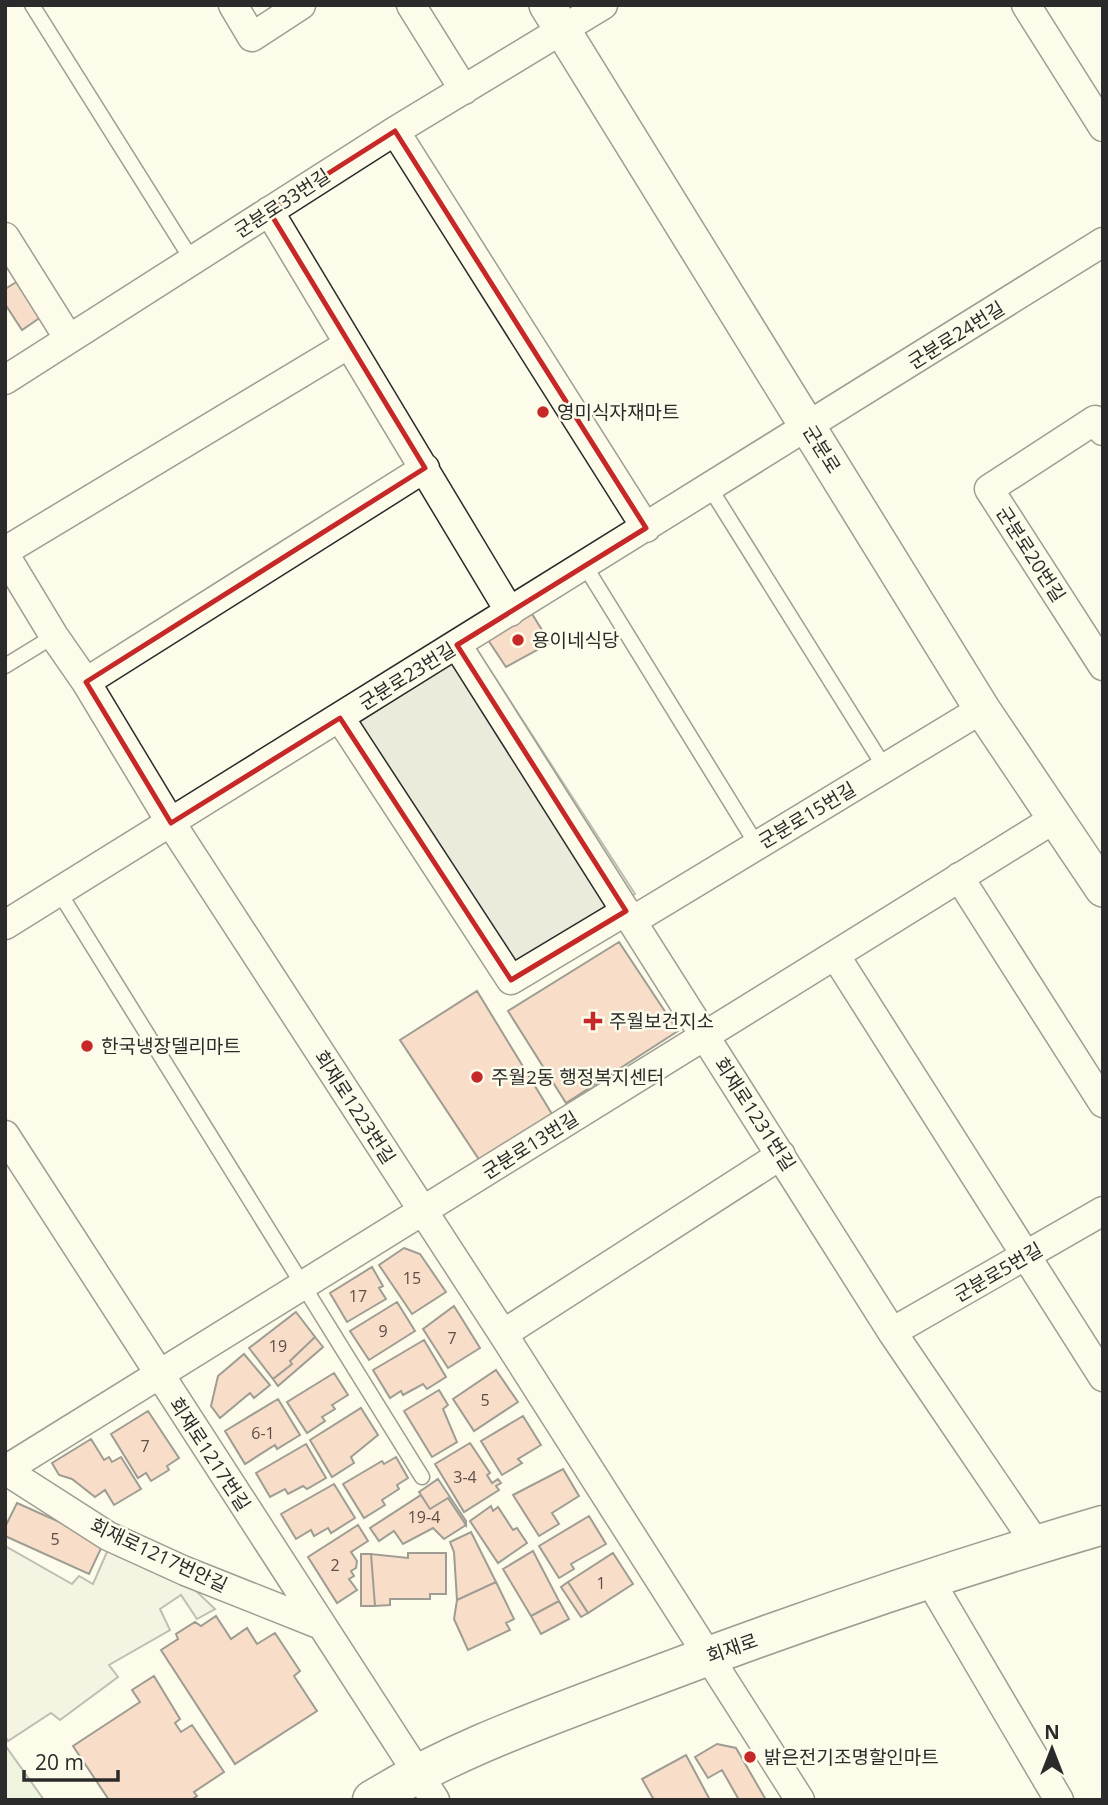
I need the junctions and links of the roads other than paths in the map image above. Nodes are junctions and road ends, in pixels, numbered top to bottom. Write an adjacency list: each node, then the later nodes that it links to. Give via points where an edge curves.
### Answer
1 (32, 5): 14 (lane)
2 (233, 5): 3 (street, via 252,37)
3 (301, 5)
4 (411, 5): 8 (street)
5 (603, 5): 7 (street, 군분로33번길)
6 (1026, 5): 9 (street)
7 (555, 18): 8 (street, 군분로33번길); 18 (street, 군분로)
8 (464, 90): 10 (street, 군분로33번길)
9 (1103, 127)
10 (395, 131): 11 (street, 군분로33번길); 22 (street)
11 (269, 211): 14 (street, 군분로33번길); 16 (street)
12 (5, 237): 15 (street)
13 (1103, 242): 18 (street, 군분로24번길)
14 (192, 260): 15 (street, 군분로33번길)
15 (69, 339): 17 (street, 군분로33번길)
16 (349, 344): 20 (street); 23 (street)
17 (5, 380)
18 (808, 427): 21 (street, 군분로23번길); 31 (street, 군분로)
19 (1103, 431): 29 (street, 군분로20번길, via 1095,420 989,489)
20 (425, 468): 25 (street); 30 (street)
21 (710, 488): 22 (street, 군분로23번길); 33 (lane)
22 (646, 528): 24 (street, 군분로23번길)
23 (5, 553): 26 (street, 회재로1223번길)
24 (585, 566): 25 (street, 군분로23번길); 36 (lane)
25 (510, 612): 27 (street, 군분로23번길)
26 (54, 636): 28 (lane); 30 (street, 회재로1223번길)
27 (457, 645): 32 (street, 군분로23번길); 40 (street, 회재로1231번길)
28 (5, 666)
29 (1103, 666)
30 (86, 682): 35 (street, 회재로1223번길)
31 (982, 709): 33 (street, 군분로15번길); 34 (street, 군분로)
32 (340, 718): 35 (street, 군분로23번길); 40 (street, 군분로15번길, via 511,980)
33 (885, 768): 36 (street, 군분로15번길)
34 (1054, 818): 37 (street, 군분로13번길); 38 (street, 군분로)
35 (170, 823): 39 (street, 군분로23번길); 48 (street, 회재로1223번길)
36 (757, 845): 40 (street, 군분로15번길)
37 (959, 877): 42 (street, 군분로13번길); 44 (street)
38 (1103, 889)
39 (59, 892): 41 (street, 군분로23번길); 50 (lane)
40 (629, 916): 43 (street, 회재로1231번길)
41 (5, 925)
42 (835, 955): 43 (street, 군분로13번길); 49 (street)
43 (705, 1036): 46 (street, 회재로1231번길); 48 (street, 군분로13번길)
44 (1103, 1103)
45 (5, 1135): 53 (street, 회재로1217번길)
46 (781, 1155): 51 (street, 회재로1231번길); 52 (street)
47 (1103, 1211): 49 (street, 군분로5번길)
48 (423, 1212): 50 (street, 군분로13번길); 52 (street, 회재로1223번길)
49 (1026, 1255): 51 (street, 군분로5번길); 54 (street)
50 (302, 1286): 53 (street, 군분로13번길); 56 (lane)
51 (892, 1332): 58 (street, 회재로1231번길)
52 (503, 1334): 61 (street, 회재로1223번길)
53 (158, 1375): 55 (street, 군분로13번길); 60 (street, 회재로1217번길)
54 (1103, 1377)
55 (5, 1470): 60 (street, 회재로1217번안길, via 108,1536)
56 (422, 1477)
57 (1103, 1525): 58 (main road, 회재로)
58 (1036, 1544): 59 (main road, 회재로)
59 (929, 1579): 61 (main road, 회재로); 65 (street)
60 (321, 1625): 62 (street, 회재로1217번길)
61 (709, 1656): 62 (main road, 회재로, via 486,1741); 64 (street, 회재로1223번길)
62 (426, 1786): 63 (main road, 회재로)
63 (372, 1800)
64 (800, 1800)
65 (1059, 1800)

